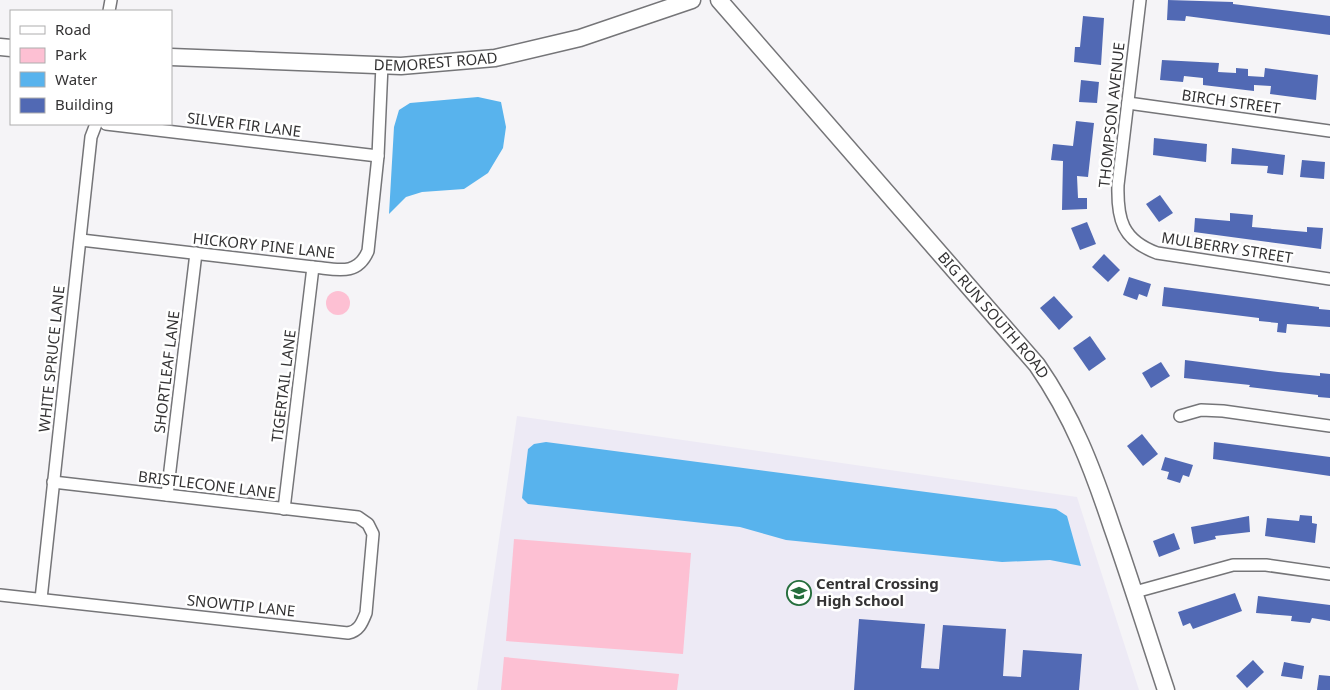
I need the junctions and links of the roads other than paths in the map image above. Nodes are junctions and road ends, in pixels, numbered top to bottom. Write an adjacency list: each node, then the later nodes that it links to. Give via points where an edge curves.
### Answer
1 (692, 0): 5 (street, DEMOREST ROAD, via 580,38 495,58)
2 (718, 0): 23 (street, BIG RUN SOUTH ROAD, via 1042,372 1080,438)
3 (1140, 0): 6 (street, THOMPSON AVENUE)
4 (172, 57): 5 (street, DEMOREST ROAD)
5 (382, 65): 10 (street, HICKORY PINE LANE)
6 (1128, 103): 9 (street, BIRCH STREET); 11 (street, THOMPSON AVENUE, via 1117,209)
7 (96, 125): 12 (street, WHITE SPRUCE LANE, via 91,137)
8 (114, 125): 10 (street, SILVER FIR LANE)
9 (1330, 131)
10 (378, 156): 14 (street, HICKORY PINE LANE, via 368,251 364,261 349,270)
11 (1125, 232): 15 (street, MULBERRY STREET, via 1145,249 1157,253)
12 (80, 240): 13 (street, HICKORY PINE LANE); 18 (street, WHITE SPRUCE LANE)
13 (196, 253): 14 (street, HICKORY PINE LANE); 19 (street, SHORTLEAF LANE)
14 (313, 267): 20 (street, TIGERTAIL LANE)
15 (1330, 279)
16 (1180, 416): 17 (street, via 1201,410 1223,411)
17 (1330, 426)
18 (54, 482): 19 (street, BRISTLECONE LANE); 25 (street, WHITE SPRUCE LANE)
19 (167, 495): 20 (street, BRISTLECONE LANE)
20 (284, 509): 21 (street, BRISTLECONE LANE)
21 (358, 517): 25 (street, SNOWTIP LANE, via 368,524 373,534 366,613 355,632)
22 (1330, 574): 23 (street, via 1266,565 1233,565)
23 (1135, 592): 26 (street, BIG RUN SOUTH ROAD)
24 (0, 595): 25 (street, SNOWTIP LANE)
25 (41, 599)
26 (1166, 690)

